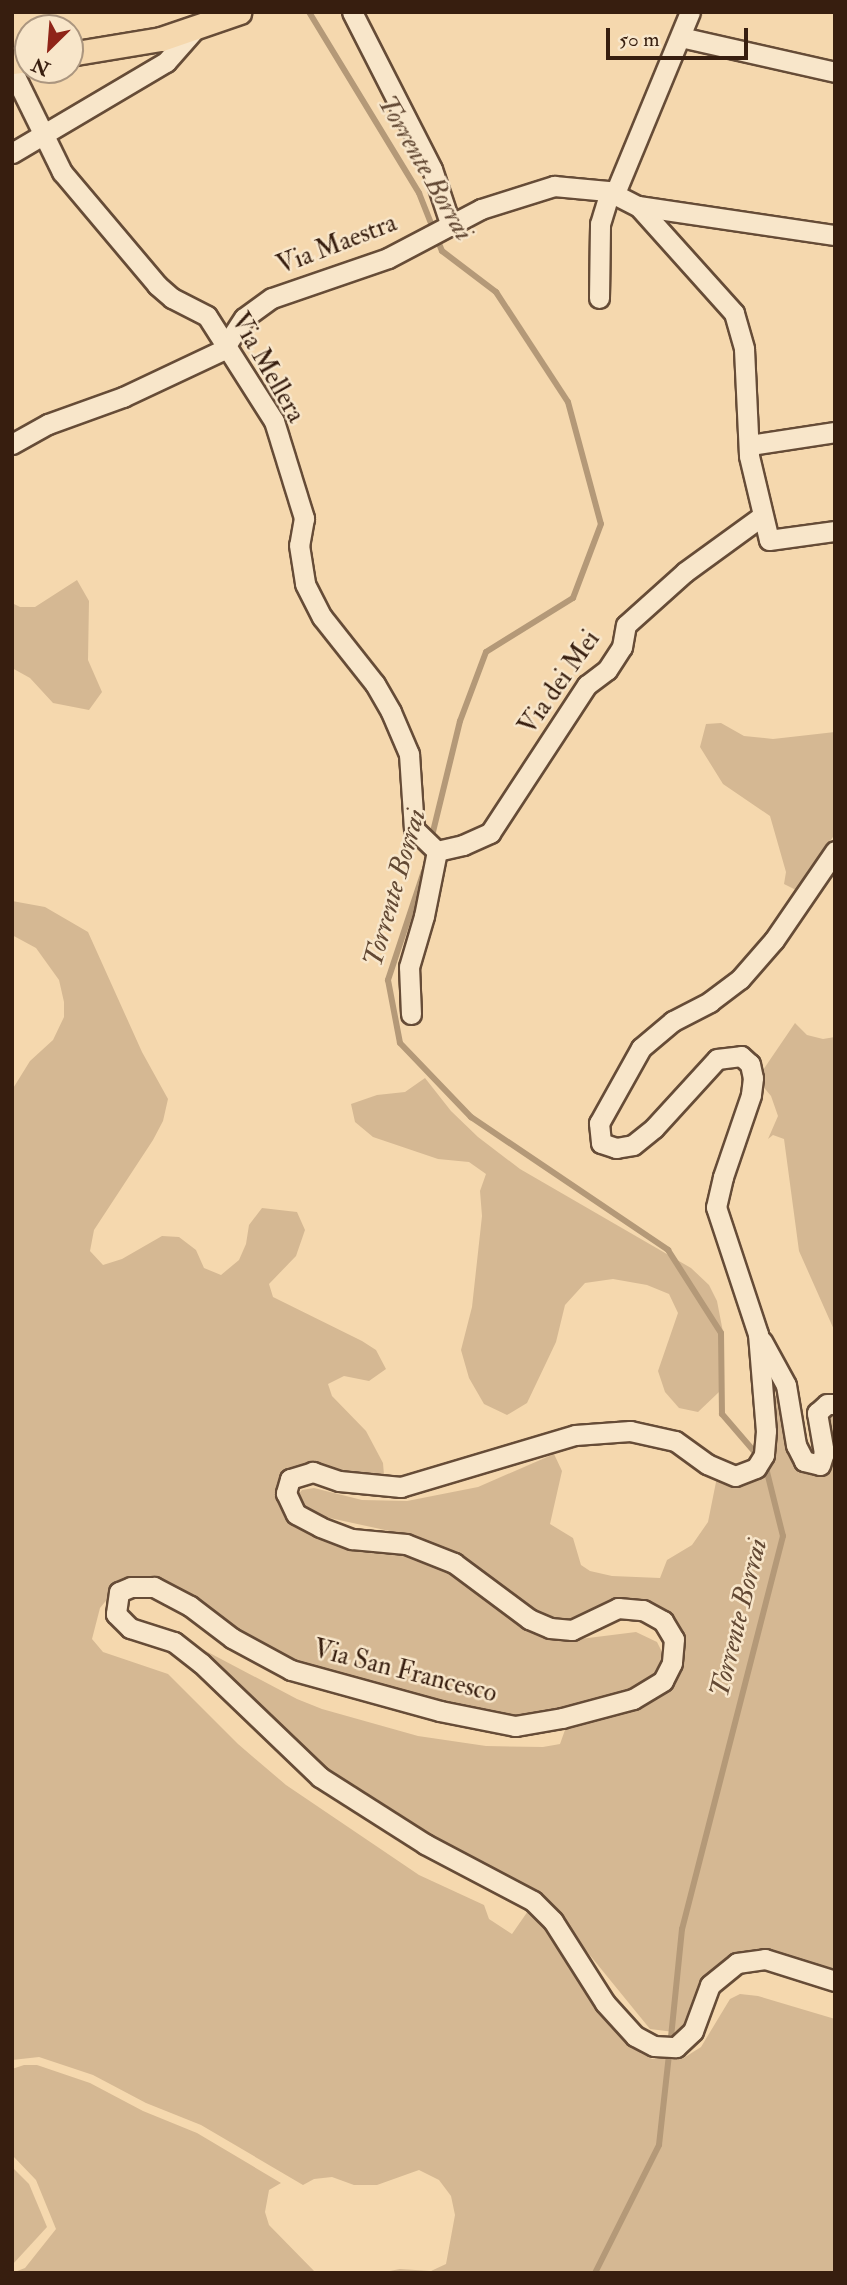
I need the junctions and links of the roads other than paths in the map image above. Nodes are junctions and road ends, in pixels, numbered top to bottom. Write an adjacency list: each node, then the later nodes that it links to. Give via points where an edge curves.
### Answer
1 (240, 12): 4 (main road)
2 (352, 12): 13 (street, via 432,169)
3 (690, 12): 5 (street)
4 (195, 29): 6 (main road); 9 (street, via 166,62)
5 (681, 37): 8 (street); 11 (street)
6 (84, 52)
7 (12, 71): 9 (street, Via Mellera)
8 (835, 72)
9 (41, 135): 10 (street); 16 (street, Via Mellera, via 62,172 157,285 207,316)
10 (12, 153)
11 (612, 192): 12 (street, Via Maestra); 13 (street, Via Maestra, via 554,186 491,205); 15 (street, via 600,224)
12 (638, 206): 14 (street, Via Maestra); 19 (street, via 734,313 744,349)
13 (446, 228): 16 (street, Via Maestra, via 388,258 272,298 244,317)
14 (835, 235)
15 (599, 298)
16 (226, 346): 18 (street, Via Maestra, via 167,379 48,424); 22 (street, Via Mellera, via 274,421 297,489 304,518 299,545 305,584 323,617 374,684 409,754 414,829)
17 (835, 432): 19 (street)
18 (12, 444)
19 (750, 445): 20 (street)
20 (762, 516): 21 (street, via 769,540); 22 (street, Via dei Mei, via 685,572 626,625 622,647 607,670 587,685 490,833 463,845)
21 (835, 531)
22 (433, 847): 24 (street, via 424,916 409,967)
23 (835, 851): 25 (street, Via San Francesco, via 774,940 740,979 710,1002 673,1021 641,1048 599,1123 601,1143 616,1148 633,1145 717,1059 741,1056 750,1064 751,1095 716,1207)
24 (411, 1014)
25 (758, 1334): 26 (street, via 786,1385 796,1445 804,1461 820,1465 824,1453 817,1413 827,1404); 27 (street, Via San Francesco, via 766,1431 760,1462 735,1476 707,1464 675,1441 630,1431 575,1435 401,1487 339,1481 313,1472 290,1479 286,1493 296,1514 352,1539 405,1544 454,1563 529,1619 550,1628 572,1630 618,1608 643,1610 663,1621 674,1639 672,1663 663,1681 633,1699 515,1726 440,1711 291,1670 154,1587 119,1592 116,1614 130,1628 174,1642 201,1663 320,1777 425,1843 533,1901 553,1921 605,2003 635,2036 654,2046 676,2047 693,2031 710,1985 737,1963 765,1959)
26 (835, 1404)
27 (835, 1981)

